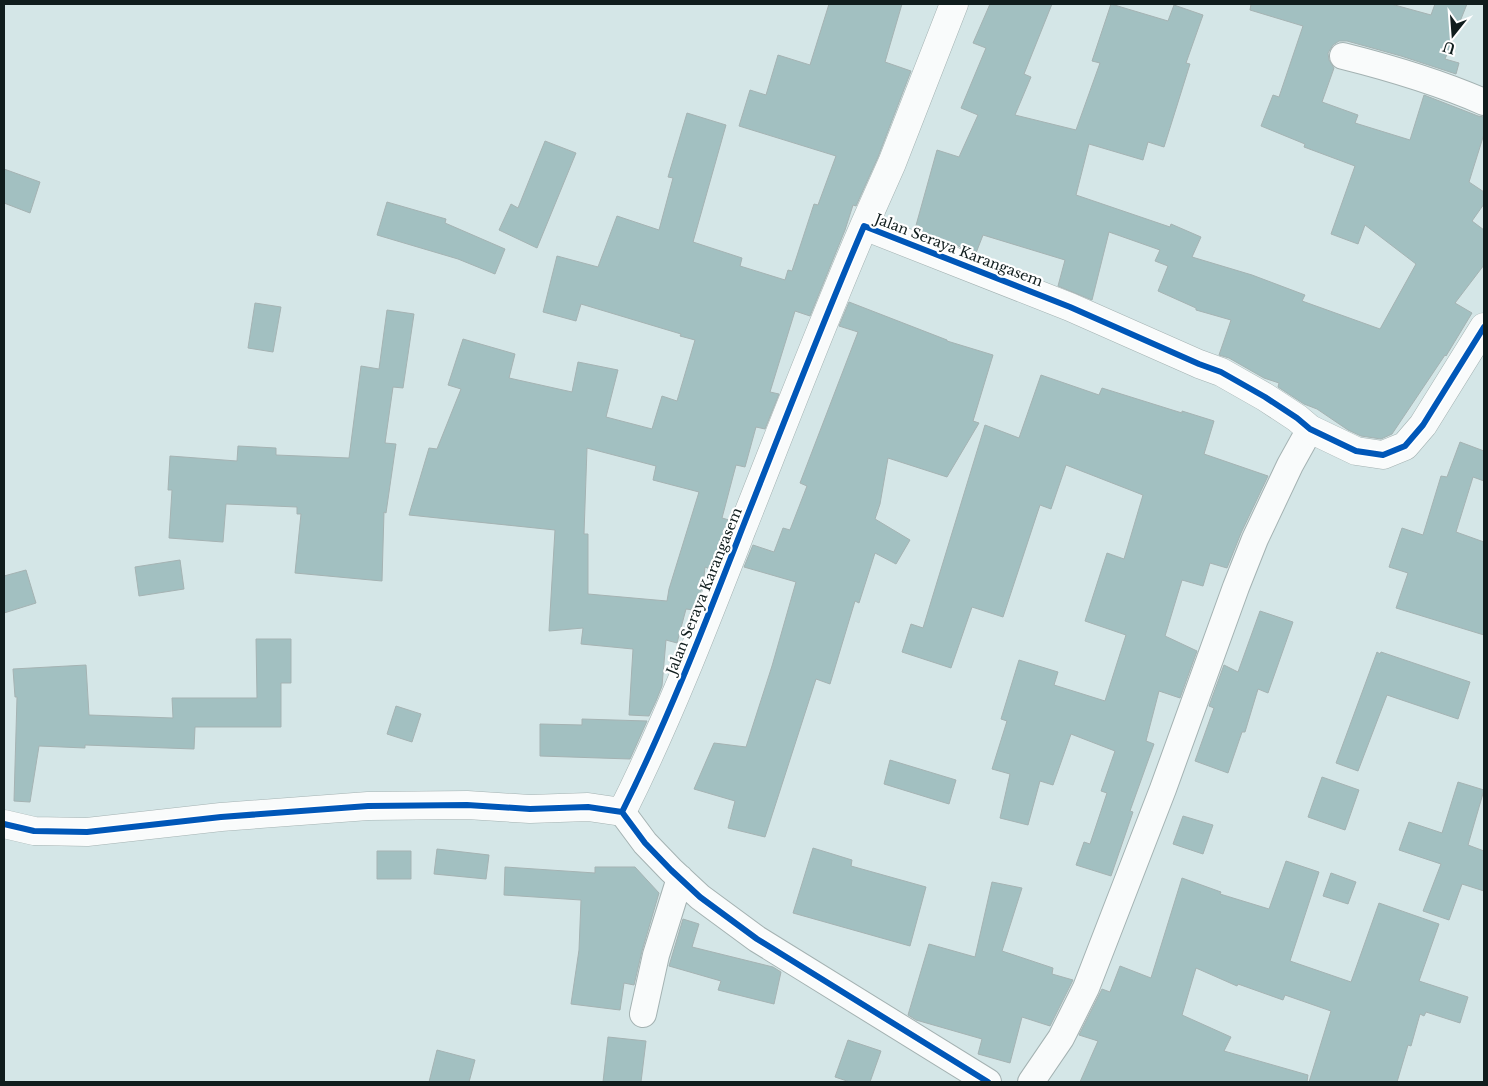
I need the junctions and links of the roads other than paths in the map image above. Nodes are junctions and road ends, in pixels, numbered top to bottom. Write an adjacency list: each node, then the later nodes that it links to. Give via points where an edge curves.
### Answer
1 (954, 4): 4 (street)
2 (1343, 56): 3 (street, via 1452,88)
3 (1484, 102)
4 (864, 226): 6 (street, Jalan Seraya Karangasem, via 1070,307 1221,372); 7 (street, Jalan Seraya Karangasem, via 706,624)
5 (1484, 327): 6 (street, Jalan Seraya Karangasem, via 1424,425 1404,446 1384,455 1356,451)
6 (1310, 429): 12 (street, via 1252,547 1086,988 1061,1038)
7 (622, 812): 8 (street, via 588,807 368,806 220,817 87,832 34,831); 9 (street, via 645,843)
8 (4, 824)
9 (680, 878): 10 (street); 11 (street, via 700,898 756,939)
10 (642, 1014)
11 (988, 1082)
12 (1031, 1082)

